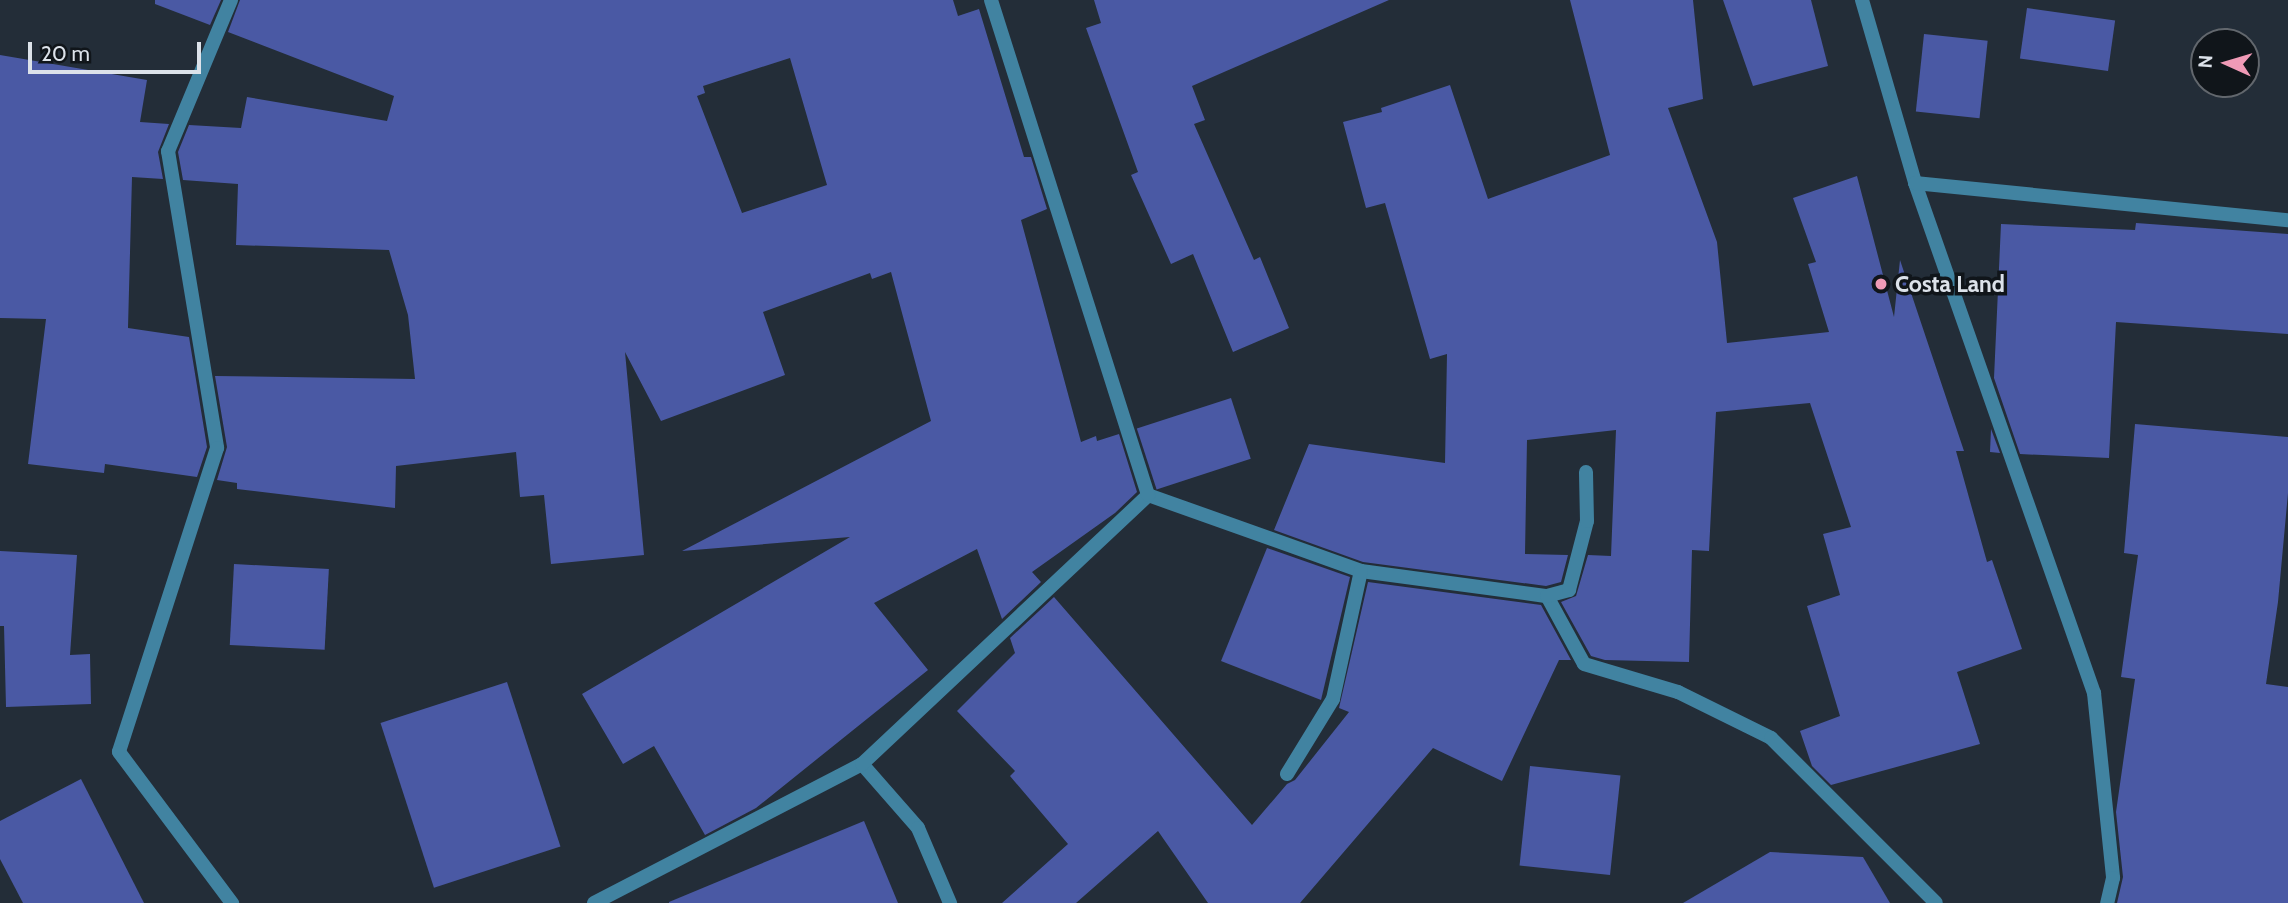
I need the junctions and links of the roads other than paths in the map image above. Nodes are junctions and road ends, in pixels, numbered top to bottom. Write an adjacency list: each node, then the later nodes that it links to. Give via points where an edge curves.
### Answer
1 (232, 0): 12 (street, via 169,151 216,448 119,752)
2 (991, 0): 7 (street)
3 (1862, 0): 4 (street)
4 (1915, 183): 5 (street); 16 (street, via 2094,693 2113,878)
5 (2288, 220)
6 (1586, 472): 9 (street, via 1587,520 1569,590)
7 (1148, 495): 8 (street); 10 (street)
8 (1361, 571): 9 (street); 11 (street, via 1333,699)
9 (1547, 596): 15 (street, via 1584,664 1678,692 1771,738)
10 (862, 764): 13 (street); 14 (street, via 918,828)
11 (1287, 774)
12 (232, 903)
13 (594, 903)
14 (950, 903)
15 (1936, 903)
16 (2107, 903)

